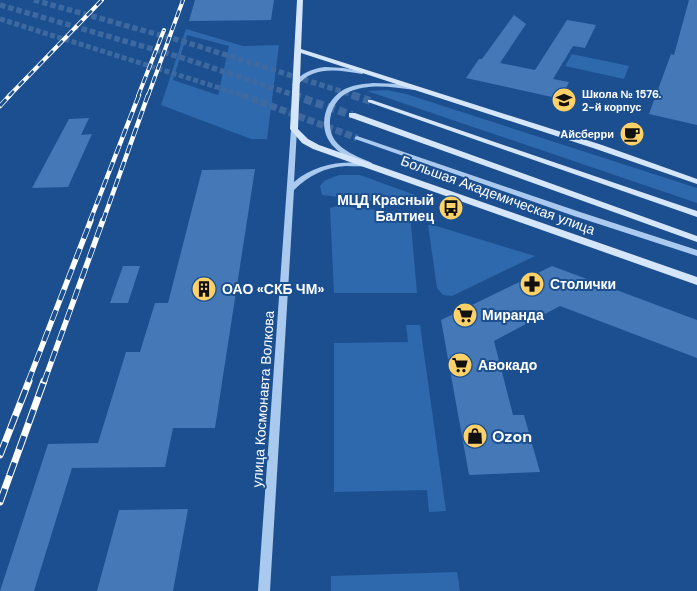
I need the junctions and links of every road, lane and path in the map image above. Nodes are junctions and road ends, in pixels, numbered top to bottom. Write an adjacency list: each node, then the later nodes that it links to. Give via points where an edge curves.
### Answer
1 (300, 0): 2 (main road, улица Космонавта Волкова)
2 (298, 50): 3 (main road); 4 (main road, улица Космонавта Волкова)
3 (362, 72): 4 (street, via 346,69 310,71 303,74); 5 (main road)
4 (295, 85): 8 (main road, улица Космонавта Волкова)
5 (414, 88): 10 (street, via 381,84 355,88 344,91 328,106 327,132 333,144); 11 (main road)
6 (370, 101): 13 (main road)
7 (352, 116): 14 (main road)
8 (294, 129): 10 (main road, Большая Академическая улица, via 316,147); 12 (street, улица Космонавта Волкова)
9 (357, 138): 15 (street)
10 (374, 166): 12 (street, via 325,167 299,179); 16 (main road, Большая Академическая улица)
11 (697, 182)
12 (290, 190): 17 (street, улица Космонавта Волкова)
13 (697, 214)
14 (697, 239)
15 (697, 253)
16 (697, 281)
17 (264, 591)

